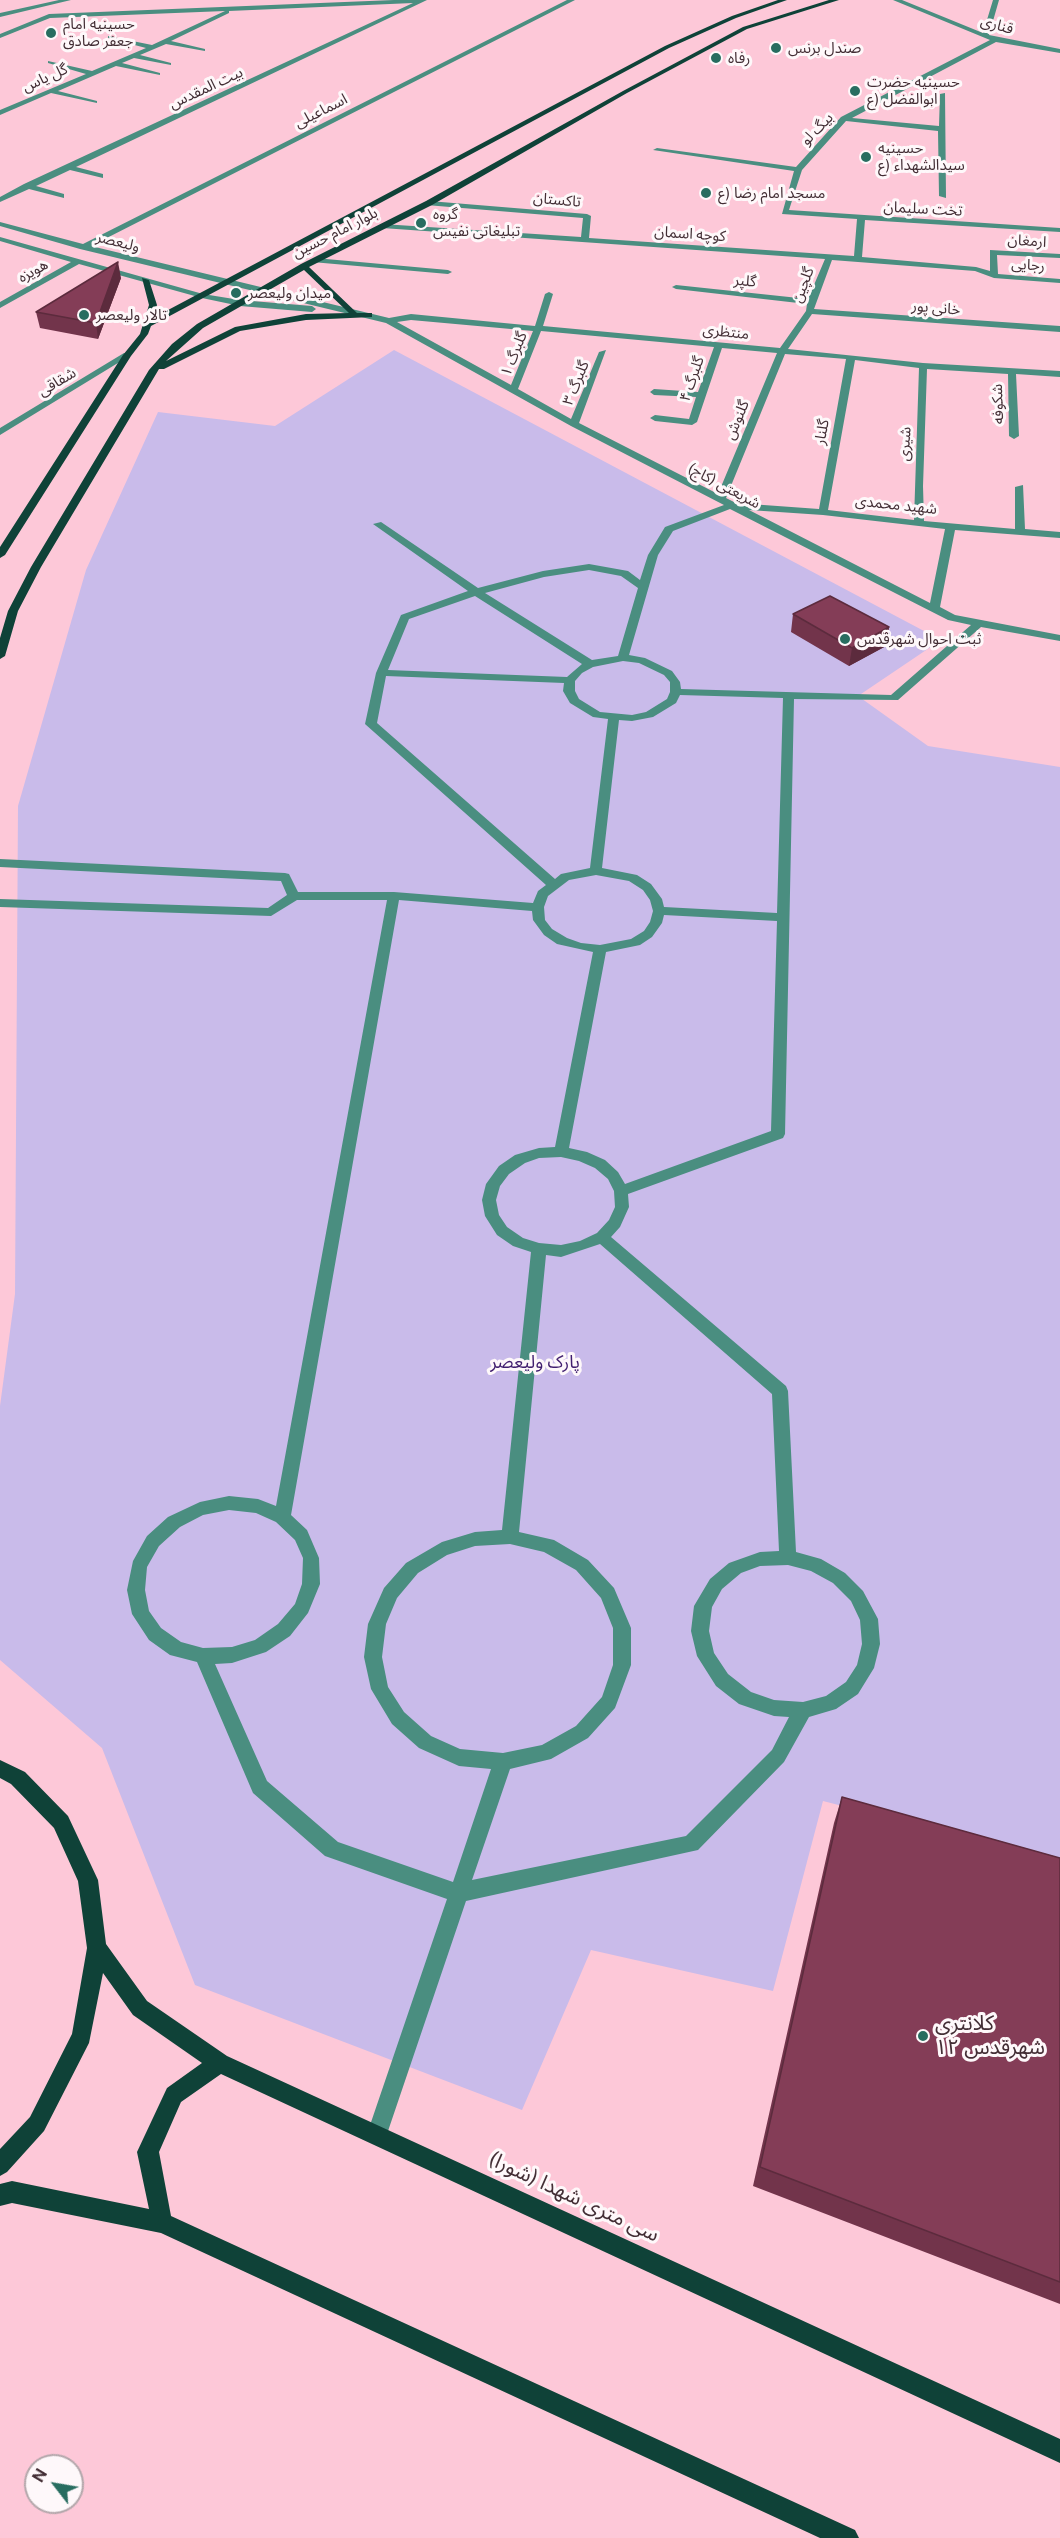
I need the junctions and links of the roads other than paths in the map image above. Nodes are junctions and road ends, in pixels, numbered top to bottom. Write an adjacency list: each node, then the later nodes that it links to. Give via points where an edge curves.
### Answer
1 (68, 0): 11 (street)
2 (424, 0): 3 (street); 9 (street); 40 (street, بیت المقدس)
3 (431, 0)
4 (572, 0): 55 (street, اسماعیلی)
5 (784, 0): 29 (main road, بلوار امام حسین, via 734,16)
6 (836, 0): 33 (main road, بلوار امام حسین, via 745,28)
7 (896, 0): 15 (street, قناری)
8 (996, 0): 15 (street)
9 (287, 3): 10 (street)
10 (232, 9): 12 (street); 18 (street, گل یاس)
11 (2, 14): 12 (street)
12 (49, 16): 13 (street)
13 (0, 36)
14 (110, 37): 19 (street)
15 (985, 37): 16 (street, قناری)
16 (995, 40): 20 (street, قناری); 37 (street, بیگ لو)
17 (1060, 41): 20 (street)
18 (165, 42): 19 (street, گل یاس); 21 (street)
19 (152, 47): 23 (street, گل یاس)
20 (1035, 48): 22 (street, قناری)
21 (203, 50)
22 (1060, 51)
23 (132, 55): 25 (street, گل یاس); 26 (street)
24 (50, 62): 27 (street)
25 (114, 63): 27 (street, گل یاس); 28 (street)
26 (169, 64)
27 (91, 73): 32 (street, گل یاس)
28 (158, 74)
29 (594, 85): 30 (main road); 67 (main road, بلوار امام حسین)
30 (604, 87)
31 (615, 89): 33 (main road)
32 (50, 91): 35 (street); 36 (street, گل یاس)
33 (625, 92): 47 (main road, بلوار امام حسین)
34 (943, 94): 38 (street)
35 (95, 102)
36 (0, 113)
37 (844, 119): 38 (street); 41 (street, بیگ لو)
38 (942, 129): 45 (street)
39 (657, 150): 41 (street)
40 (68, 167): 42 (street); 43 (street, بیت المقدس)
41 (798, 169): 48 (street, بیگ لو)
42 (100, 176)
43 (27, 186): 44 (street); 46 (street, بیت المقدس)
44 (61, 196)
45 (943, 196)
46 (0, 200)
47 (429, 203): 51 (main road, بلوار امام حسین); 54 (street, تاکستان, via 587,216)
48 (785, 212): 49 (street, تخت سلیمان)
49 (861, 219): 52 (street, تخت سلیمان); 58 (street)
50 (0, 224): 55 (street, ولیعصر)
51 (382, 226): 54 (street, کوچه اسمان); 59 (main road, بلوار امام حسین)
52 (1060, 230)
53 (0, 239): 60 (street, ولیعصر)
54 (585, 240): 57 (street, کوچه اسمان)
55 (83, 247): 62 (street, ولیعصر)
56 (1060, 256): 64 (street, ارمغان, via 993,252)
57 (829, 258): 58 (street, کوچه اسمان); 74 (street, گلچین)
58 (858, 259): 64 (street, کوچه اسمان, via 976,269)
59 (315, 260): 61 (main road, بلوار امام حسین); 63 (street)
60 (78, 261): 65 (street, ولیعصر); 73 (street, هویزه)
61 (304, 266): 69 (main road, بلوار امام حسین); 75 (main road)
62 (164, 268): 65 (street); 67 (street, ولیعصر)
63 (448, 272)
64 (994, 276): 66 (street, رجایی)
65 (145, 280): 71 (street, ولیعصر); 78 (main road, via 153,305)
66 (1060, 280)
67 (230, 281): 69 (street, ولیعصر); 71 (main road, بلوار امام حسین)
68 (676, 287): 74 (street, گلپر)
69 (264, 289): 72 (main road, بلوار امام حسین); 75 (street, ولیعصر)
70 (549, 294): 79 (street, گلبرگ ۱)
71 (202, 296): 72 (street, ولیعصر); 78 (main road, بلوار امام حسین)
72 (240, 303): 75 (street, ولیعصر); 87 (main road, بلوار امام حسین, via 200,326)
73 (0, 305)
74 (810, 306): 80 (street, خانی پور); 82 (street, گلچین)
75 (353, 312): 76 (street)
76 (369, 315): 77 (street); 87 (main road, via 306,317 238,329)
77 (389, 321): 79 (street, منتظری, via 411,317); 90 (street, شریعتی (کاج))
78 (147, 325): 84 (main road, بلوار امام حسین)
79 (539, 327): 81 (street, منتظری); 90 (street, گلبرگ ۱)
80 (1060, 329)
81 (718, 345): 82 (street, منتظری); 92 (street, گلبرگ ۴)
82 (782, 351): 85 (street, منتظری); 98 (street, گلنوش)
83 (603, 352): 94 (street, گلبرگ ۳)
84 (127, 355): 95 (street, شقاقی); 106 (main road, بلوار امام حسین)
85 (851, 357): 86 (street, منتظری); 100 (street, گلنار)
86 (923, 366): 88 (street, منتظری); 102 (street, شیری)
87 (153, 370): 112 (main road, بلوار امام حسین, via 36,567 13,611)
88 (1012, 372): 89 (street, منتظری); 96 (street, شکوفه)
89 (1060, 374)
90 (513, 390): 94 (street, شریعتی (کاج))
91 (654, 392): 92 (street)
92 (700, 395): 93 (street, گلبرگ ۴, via 692,422)
93 (655, 418)
94 (574, 424): 98 (street, شریعتی (کاج))
95 (0, 432)
96 (1014, 436)
97 (1020, 487): 104 (street)
98 (720, 500): 99 (street, شریعتی (کاج))
99 (730, 506): 100 (street, شهید محمدی); 107 (street, via 669,529 653,555); 109 (street, شریعتی (کاج))
100 (823, 512): 102 (street, شهید محمدی)
101 (378, 524): 108 (street)
102 (919, 524): 103 (street, شهید محمدی)
103 (951, 526): 104 (street, شهید محمدی); 109 (street)
104 (1020, 531): 105 (street, شهید محمدی)
105 (1060, 535)
106 (0, 555)
107 (643, 587): 108 (street, via 624,573 589,567 543,574); 113 (street)
108 (476, 592): 114 (street); 115 (street, via 405,616)
109 (934, 609): 110 (street, شریعتی (کاج), via 952,618)
110 (979, 623): 111 (street, شریعتی (کاج)); 118 (street, via 894,698)
111 (1060, 638)
112 (0, 656)
113 (623, 658): 114 (street); 117 (street, via 657,666 675,682)
114 (590, 664): 116 (street)
115 (381, 673): 116 (street); 122 (street, via 371,724)
116 (570, 680): 119 (street, via 569,691 574,700 597,715)
117 (676, 692): 118 (street); 119 (street, via 672,701 656,712)
118 (789, 695): 128 (street)
119 (615, 718): 121 (street)
120 (0, 862): 123 (street, via 285,877)
121 (596, 871): 122 (street, via 565,877); 127 (street, via 615,873 640,883 656,899)
122 (553, 884): 126 (street, via 542,894)
123 (294, 896): 124 (street); 125 (street, via 272,912)
124 (394, 896): 126 (street); 134 (street)
125 (0, 903)
126 (537, 907): 129 (street, via 539,920 548,932 562,941)
127 (659, 911): 128 (street); 129 (street, via 648,934 635,942)
128 (783, 916): 131 (street, via 778,1134)
129 (600, 950): 130 (street)
130 (561, 1152): 131 (street, via 600,1164); 133 (street, via 520,1159 493,1184 489,1200 492,1216 502,1231)
131 (621, 1191): 132 (street, via 622,1207 615,1223)
132 (602, 1237): 133 (street, via 561,1251); 136 (street, via 780,1391)
133 (539, 1250): 135 (street)
134 (282, 1517): 137 (street, via 300,1535 311,1558 311,1584 302,1608 284,1630 260,1646 232,1655); 137 (street, via 258,1506 229,1503 200,1509 174,1522 153,1541 140,1566 136,1590 141,1614 155,1634 176,1649)
135 (510, 1536): 139 (street, via 548,1545 582,1565 608,1593 622,1628 622,1665 609,1702 582,1732 545,1753); 139 (street, via 475,1539 442,1549 412,1568 390,1593 377,1624 373,1657 380,1689 398,1718 425,1742 459,1757)
136 (788, 1558): 138 (street, via 815,1564 857,1596 868,1619 871,1644 865,1668 852,1688 830,1703); 138 (street, via 760,1558 735,1568 716,1584 703,1606 700,1631 706,1656 722,1680 745,1698 774,1708)
137 (203, 1656): 141 (street, via 260,1787 332,1849)
138 (803, 1710): 141 (street, via 778,1756 691,1844)
139 (503, 1762): 141 (street)
140 (0, 1769): 142 (main road, via 18,1778 61,1822 88,1880)
141 (458, 1893): 144 (street)
142 (97, 1948): 143 (main road, سی متری شهدا (شورا), via 140,2007); 145 (main road, via 82,2036 37,2124)
143 (220, 2063): 144 (main road, سی متری شهدا (شورا)); 147 (main road, via 174,2095 148,2151)
144 (377, 2134): 148 (main road, سی متری شهدا (شورا))
145 (0, 2165)
146 (0, 2195): 147 (main road, via 12,2192)
147 (162, 2223): 149 (main road)
148 (1060, 2451)
149 (847, 2538)

